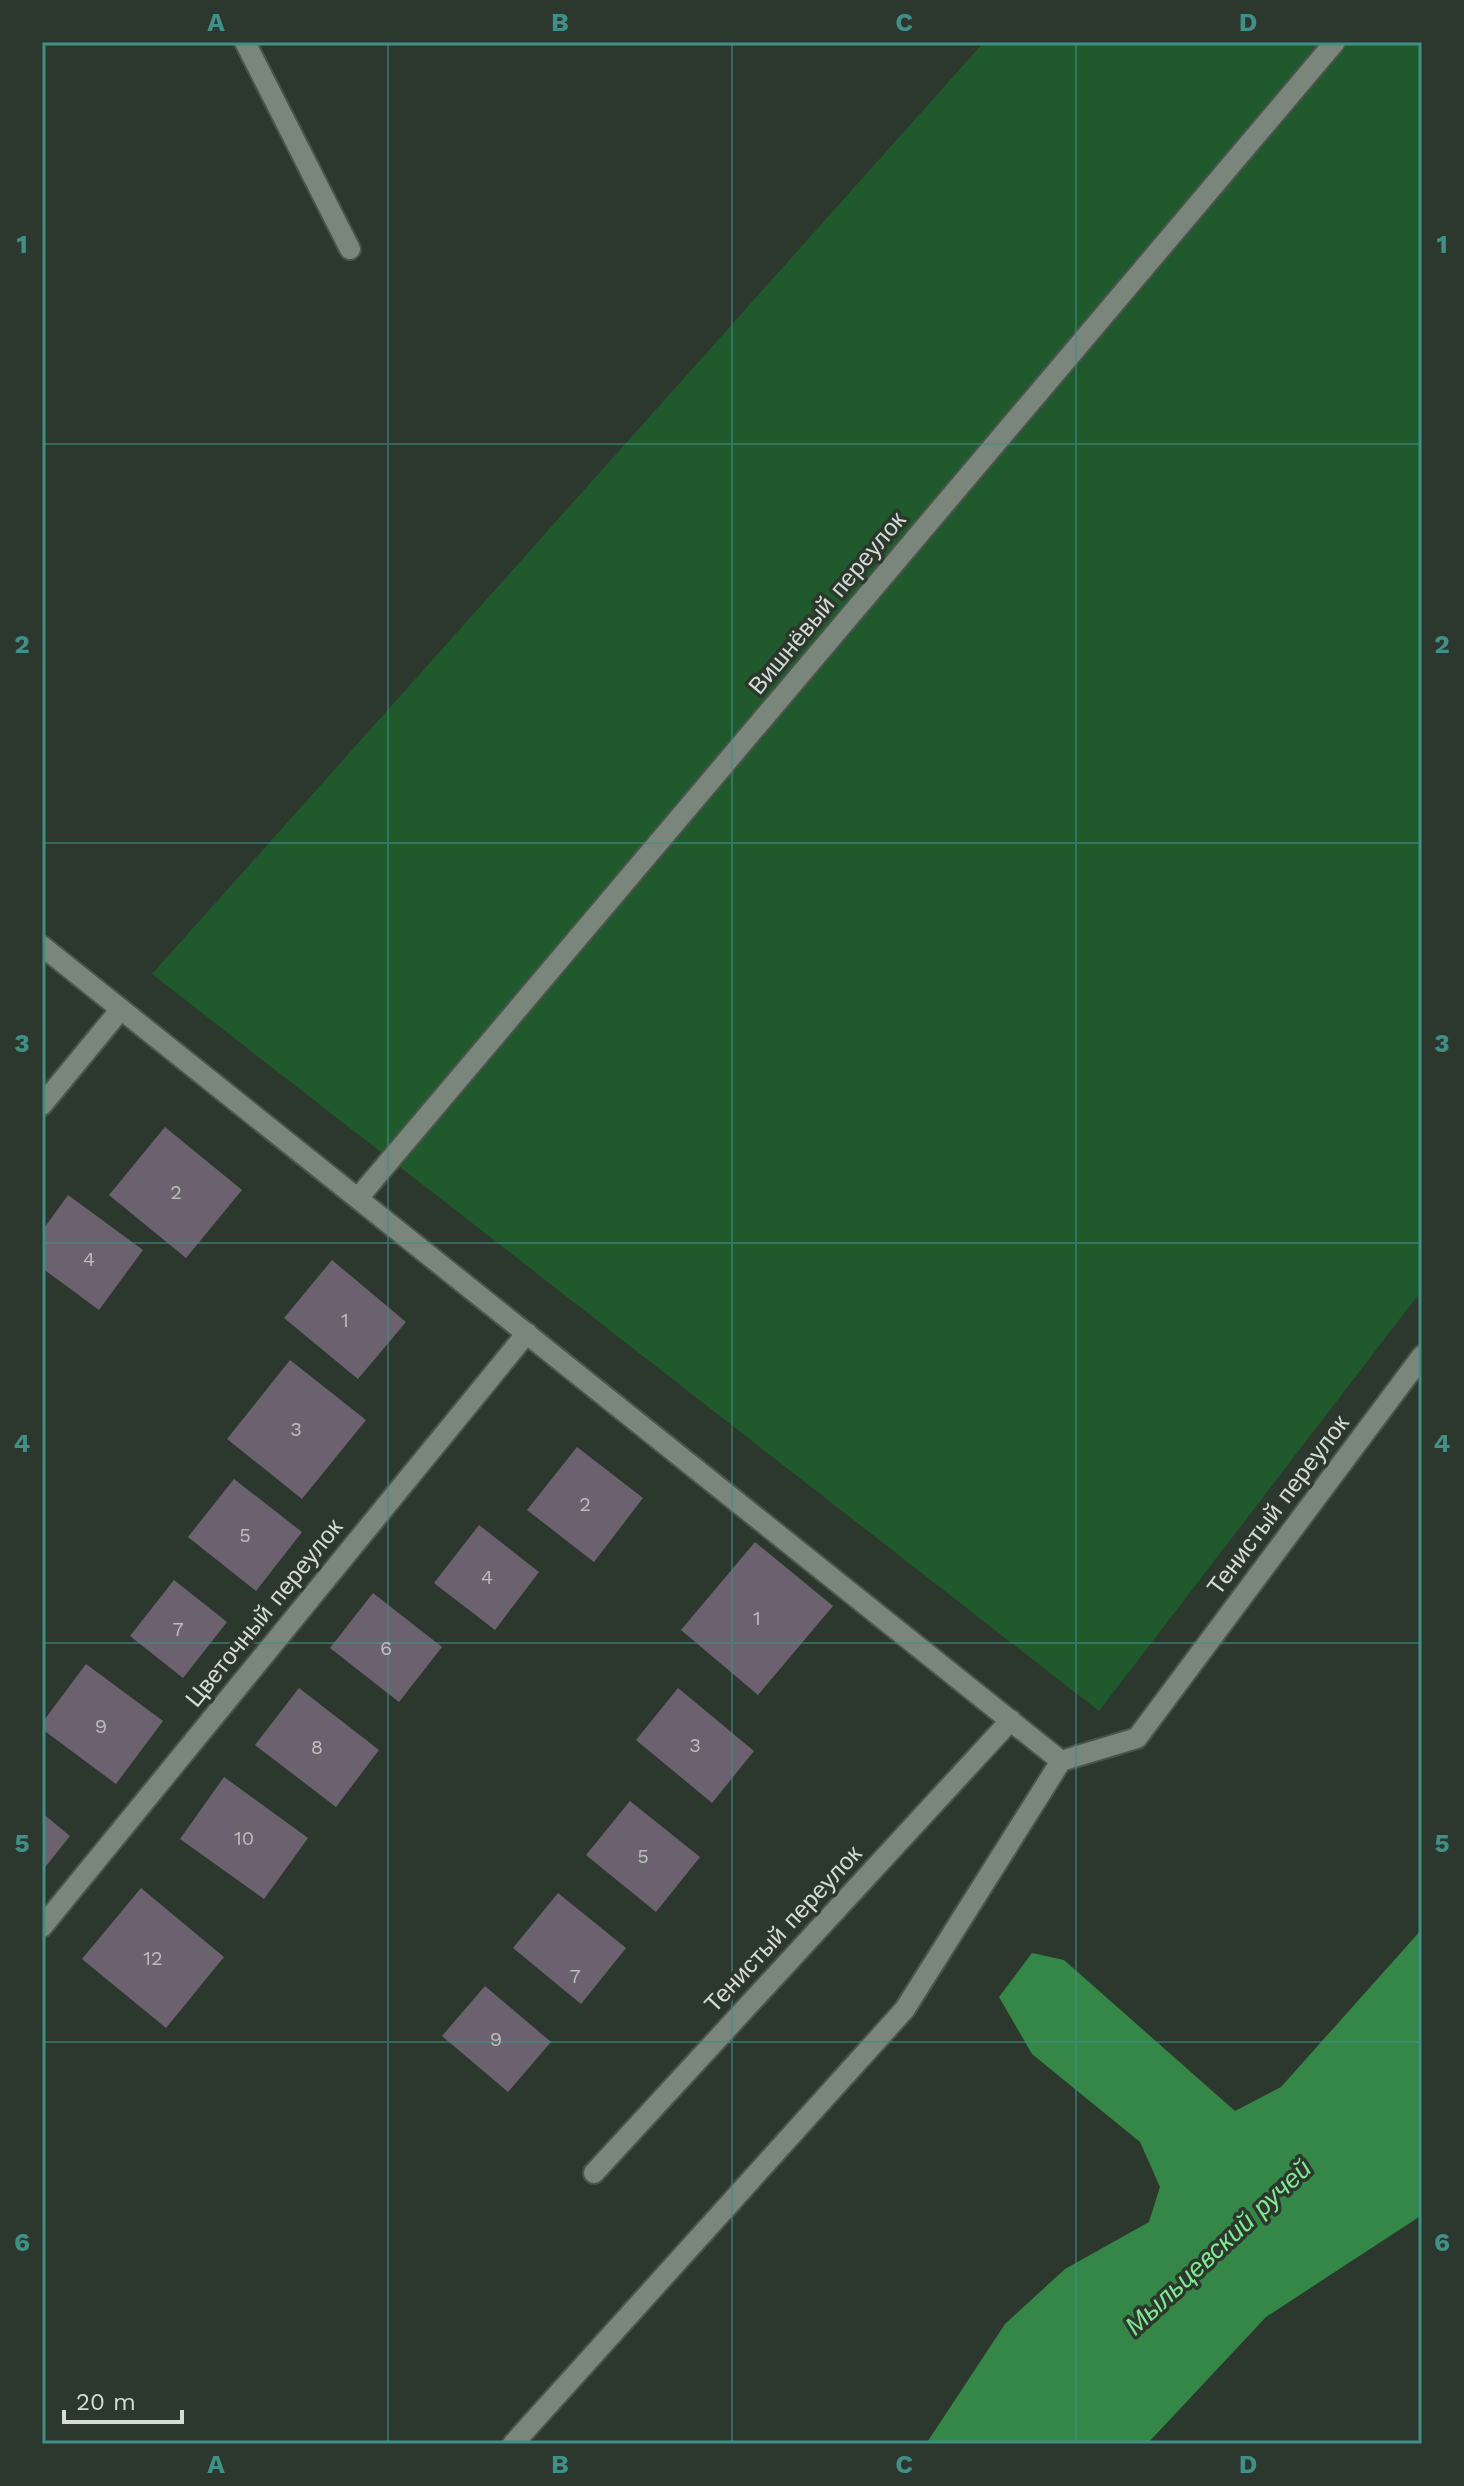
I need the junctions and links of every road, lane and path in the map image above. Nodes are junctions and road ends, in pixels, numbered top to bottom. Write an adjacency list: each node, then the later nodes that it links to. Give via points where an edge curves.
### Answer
1 (245, 42): 3 (street)
2 (1335, 42): 7 (street, Вишнёвый переулок)
3 (350, 249)
4 (42, 946): 5 (street)
5 (121, 1009): 6 (street); 7 (street)
6 (42, 1105)
7 (358, 1198): 8 (street)
8 (527, 1333): 10 (street); 12 (street, Цветочный переулок)
9 (1422, 1356): 11 (street, Тенистый переулок, via 1137,1738)
10 (1011, 1720): 11 (street); 13 (street, Тенистый переулок)
11 (1061, 1761): 14 (street, via 905,2009)
12 (42, 1927)
13 (594, 2173)
14 (513, 2444)

